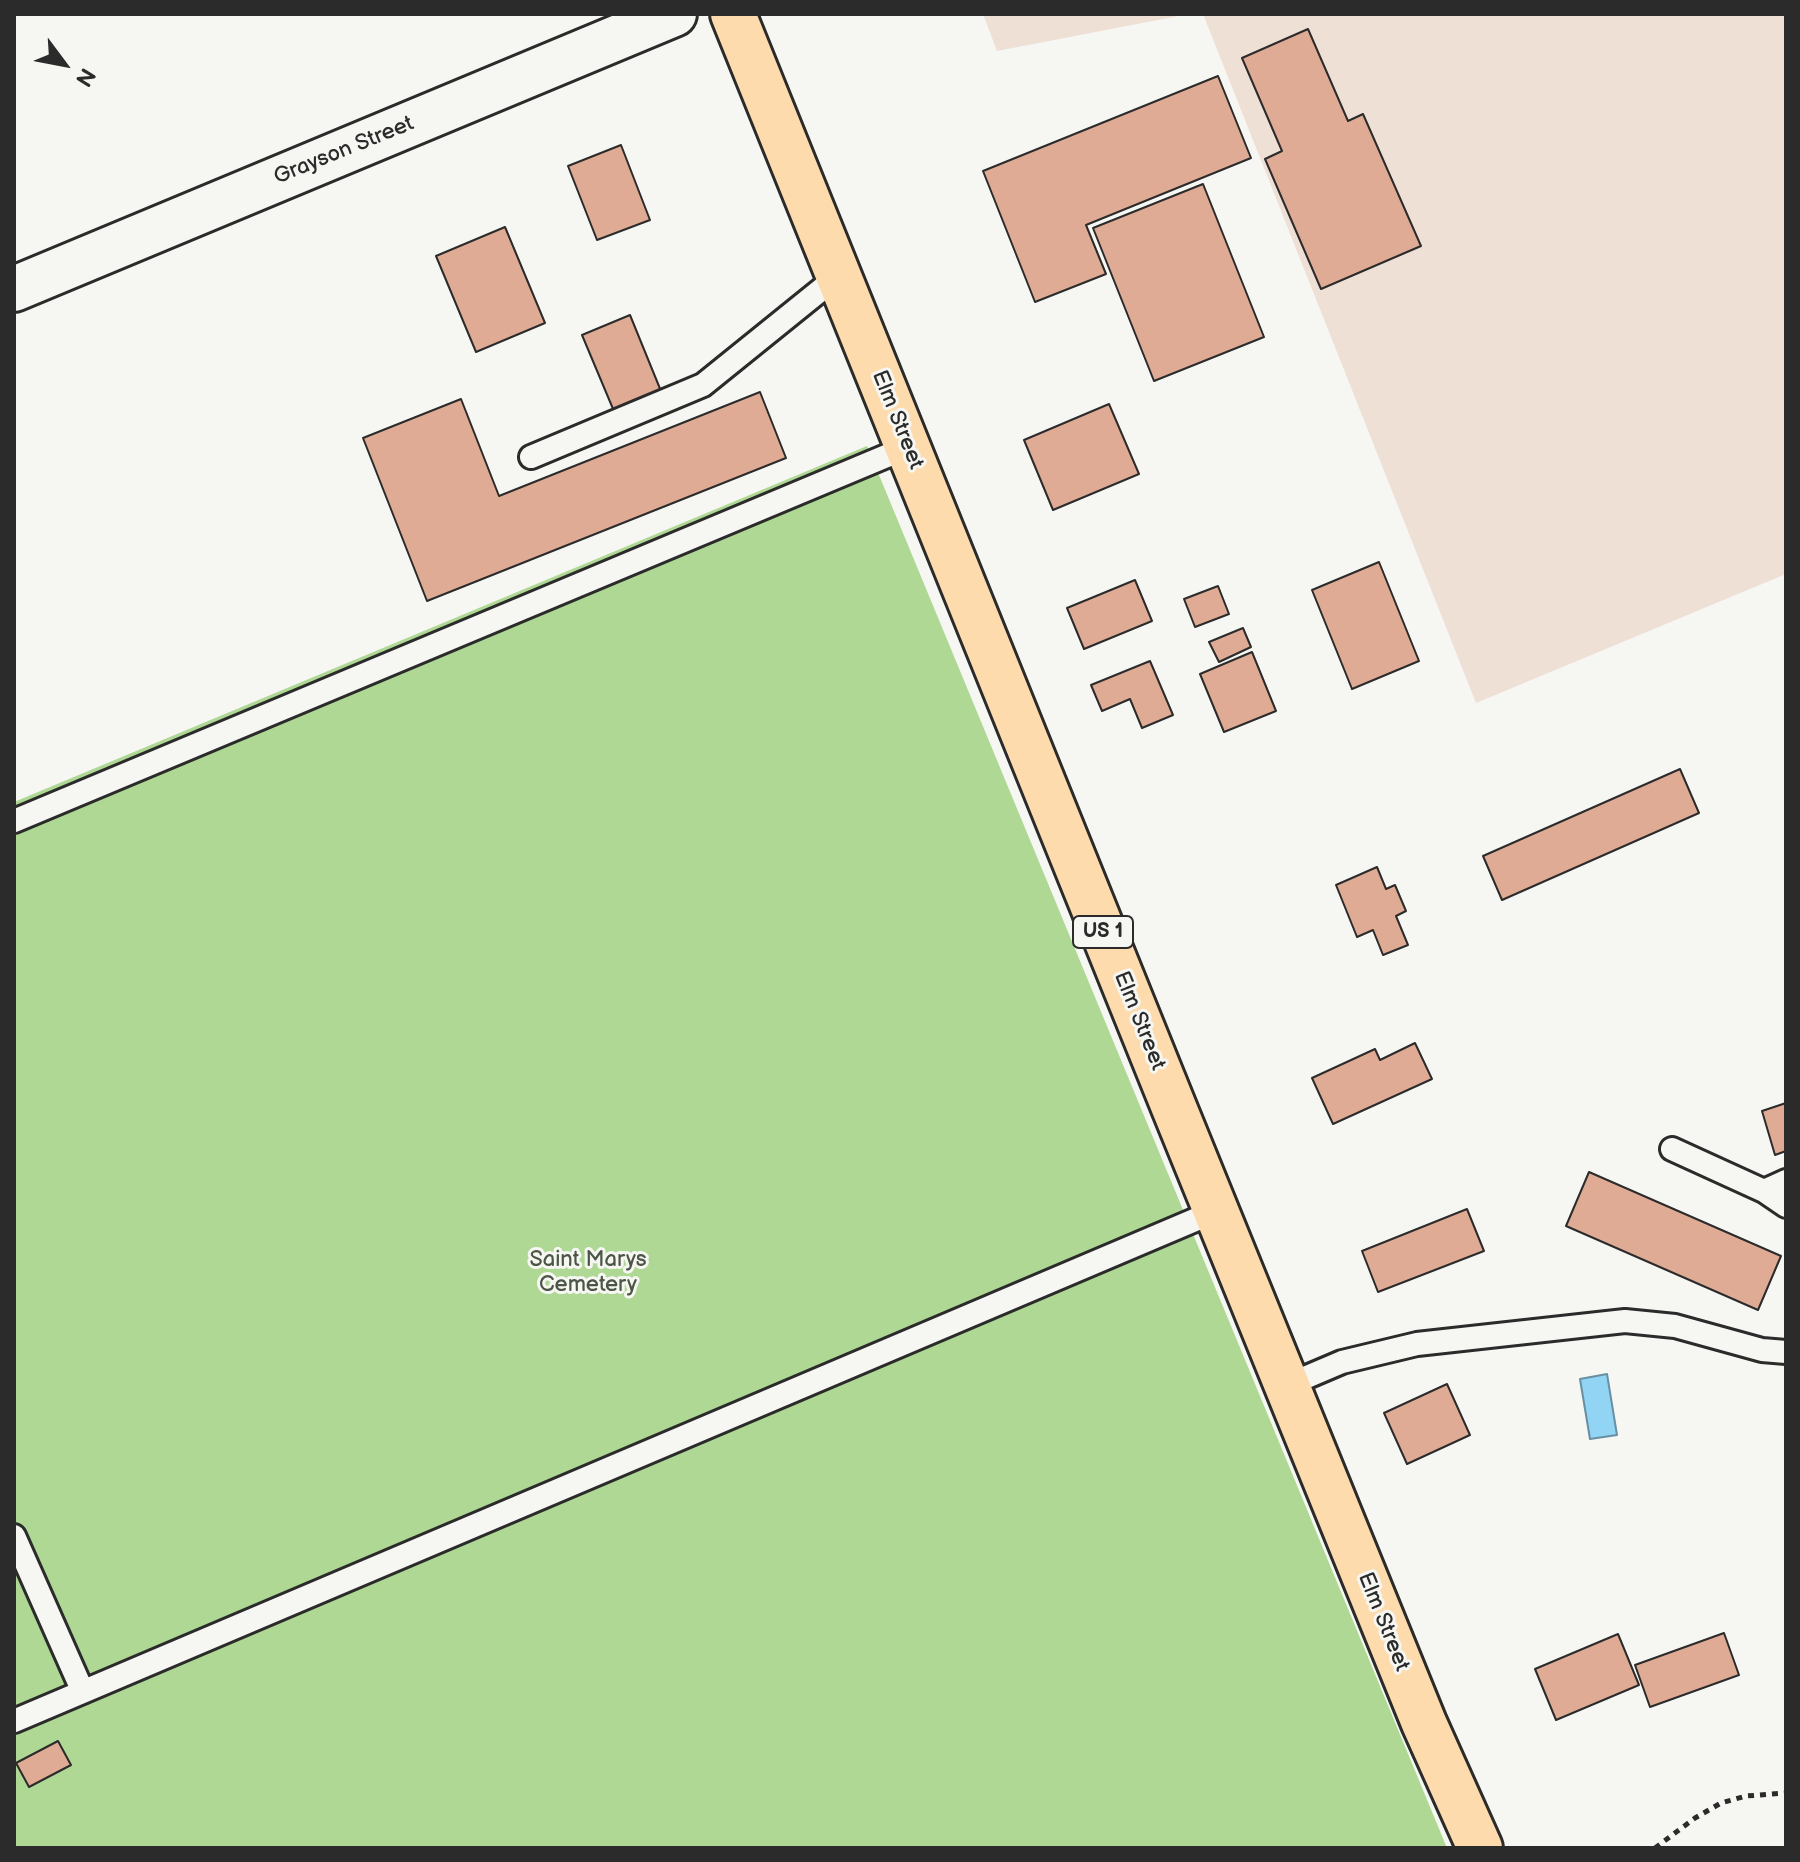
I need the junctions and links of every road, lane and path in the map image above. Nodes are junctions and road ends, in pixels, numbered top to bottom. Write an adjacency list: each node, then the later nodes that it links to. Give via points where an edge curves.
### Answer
1 (674, 14): 4 (street, Grayson Street)
2 (733, 14): 3 (main road, Elm Street / US 1)
3 (838, 276): 5 (main road, Elm Street / US 1); 6 (lane, via 703,385)
4 (14, 289)
5 (908, 447): 7 (lane); 12 (main road, Elm Street / US 1)
6 (531, 457)
7 (14, 821)
8 (1672, 1149): 10 (lane)
9 (1786, 1181): 10 (lane)
10 (1764, 1191): 11 (lane)
11 (1786, 1206)
12 (1216, 1211): 14 (main road, Elm Street / US 1); 16 (lane)
13 (1786, 1352): 14 (lane, via 1675,1326 1625,1321 1417,1344 1342,1362)
14 (1288, 1385): 19 (main road, Elm Street / US 1)
15 (14, 1536): 16 (lane)
16 (83, 1692): 17 (lane)
17 (14, 1721)
18 (1786, 1793): 20 (path, via 1721,1803)
19 (1480, 1848)
20 (1655, 1848)

